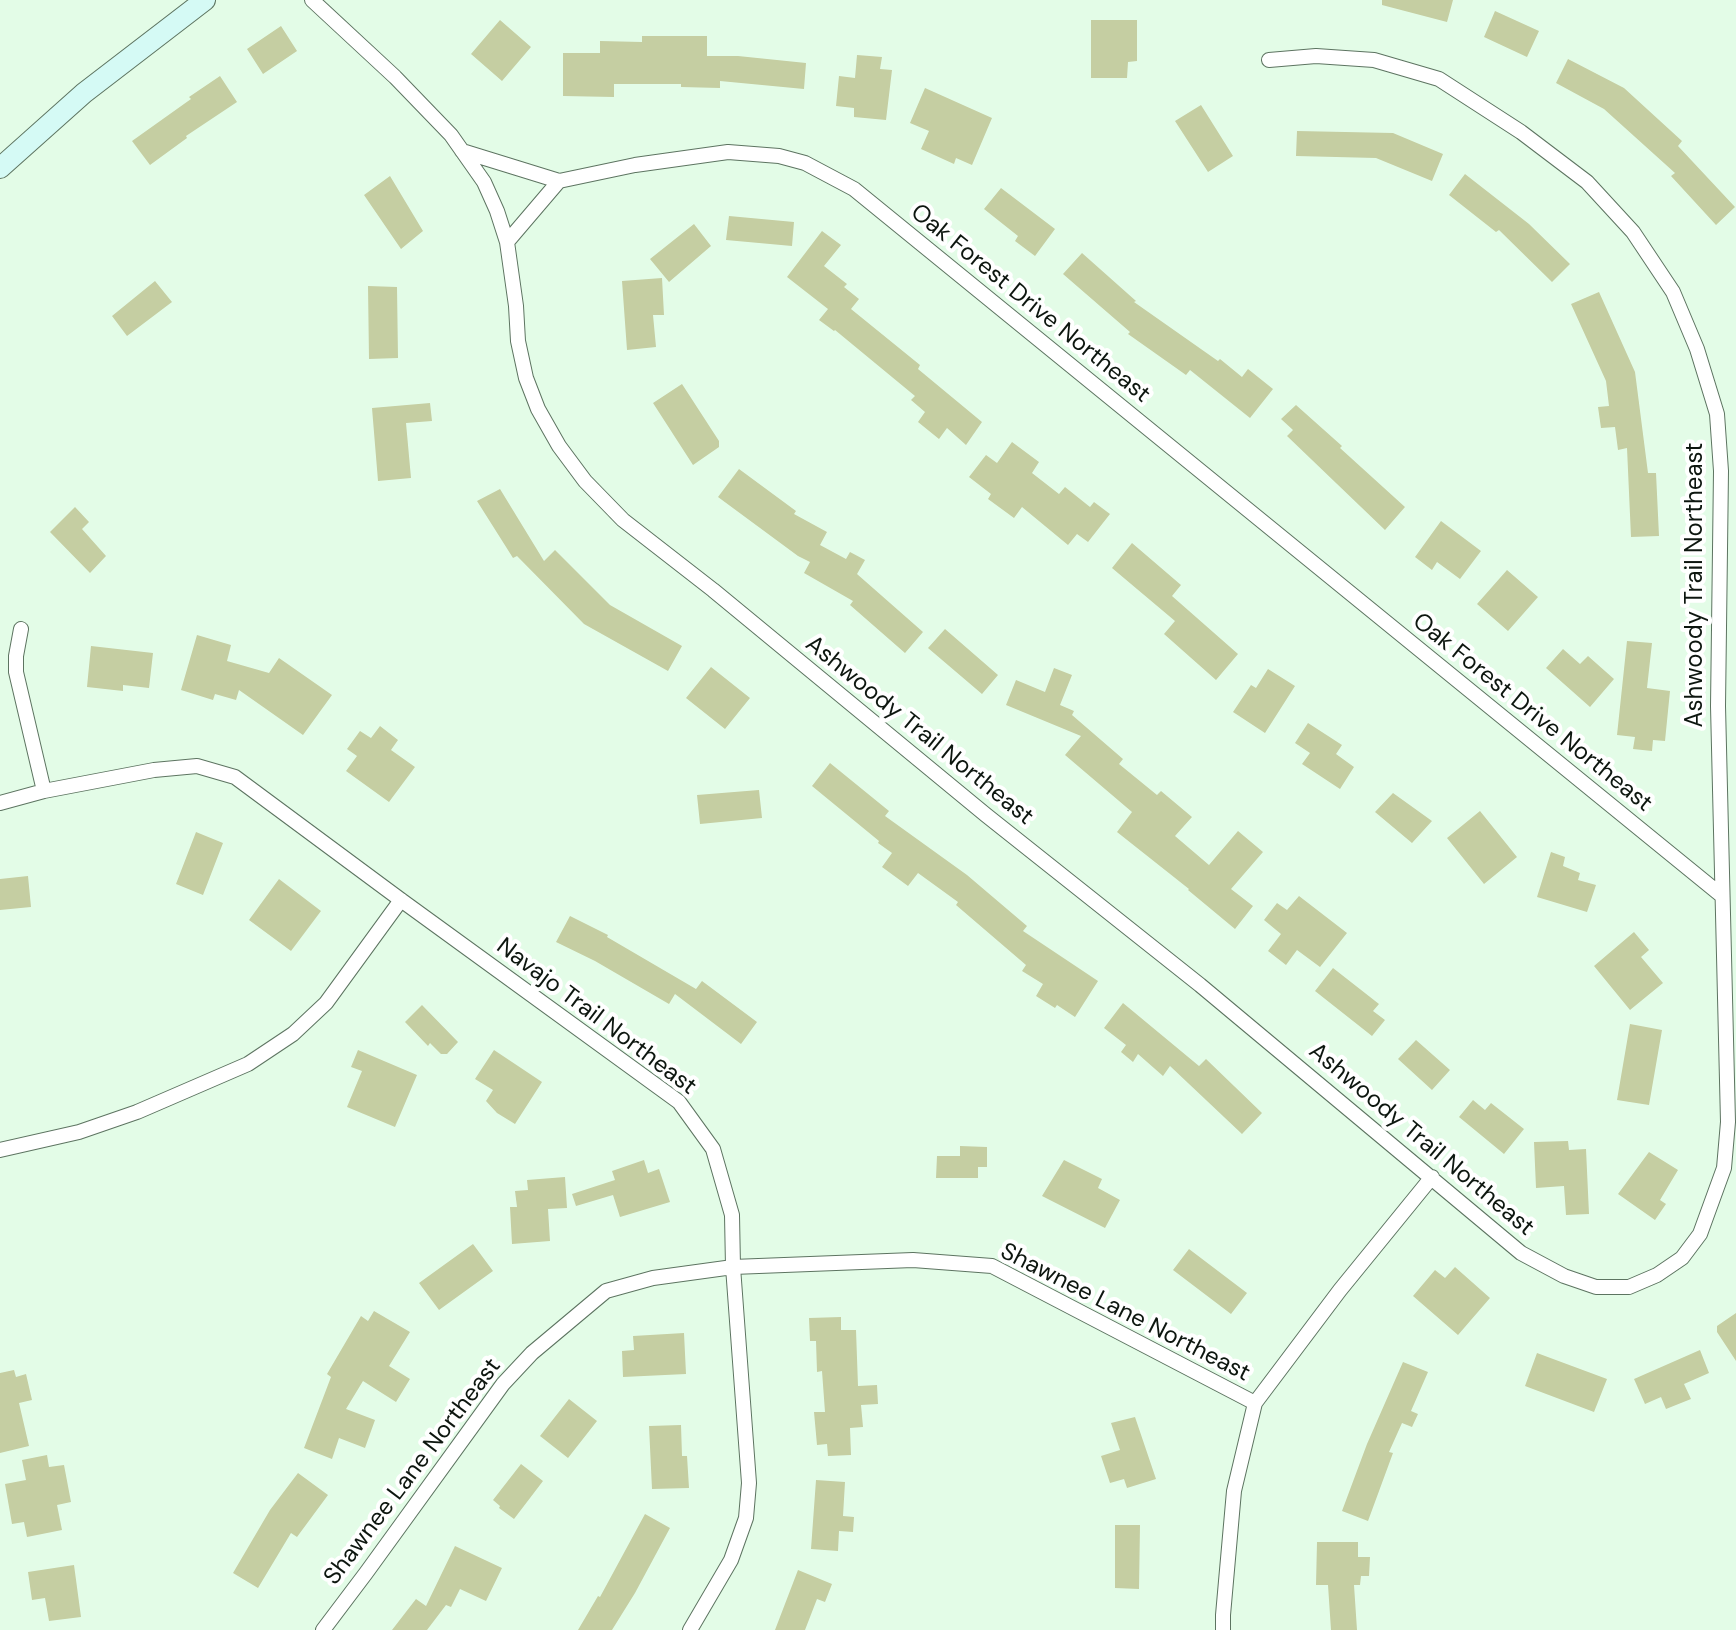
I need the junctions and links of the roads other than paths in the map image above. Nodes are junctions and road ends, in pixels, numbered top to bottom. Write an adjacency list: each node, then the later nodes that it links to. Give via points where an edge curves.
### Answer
1 (205, 0): 5 (main road, via 84,93)
2 (312, 0): 4 (street, via 395,77)
3 (1269, 60): 11 (street, Ashwoody Trail Northeast, via 1374,60 1439,79 1587,182 1633,232 1673,292 1717,414)
4 (462, 151): 6 (street); 7 (street, via 484,182)
5 (0, 168)
6 (559, 181): 7 (street); 11 (street, Oak Forest Drive Northeast, via 728,152 805,163 854,189)
7 (507, 242): 15 (street, Ashwoody Trail Northeast, via 526,378 559,446 585,481)
8 (21, 629): 9 (street, via 16,672)
9 (44, 791): 10 (street, Navajo Trail Northeast); 12 (street, Navajo Trail Northeast, via 197,766 235,777)
10 (0, 803)
11 (1721, 895): 13 (street, Ashwoody Trail Northeast)
12 (401, 900): 14 (street, via 326,1003 293,1034 248,1064 94,1127); 16 (street, Navajo Trail Northeast, via 679,1102 713,1149 732,1215)
13 (1732, 1122): 15 (street, Ashwoody Trail Northeast, via 1724,1168 1700,1234 1682,1258 1629,1287 1596,1287 1521,1253)
14 (0, 1150)
15 (1432, 1177): 17 (street)
16 (733, 1267): 17 (street, Shawnee Lane Northeast, via 913,1260 992,1266); 18 (street, Shawnee Lane Northeast, via 653,1278 606,1291 532,1353 503,1384); 19 (street, Navajo Trail Northeast, via 749,1483 746,1518 731,1560)
17 (1255, 1403): 20 (street, via 1234,1491)
18 (323, 1630)
19 (690, 1630)
20 (1223, 1630)

